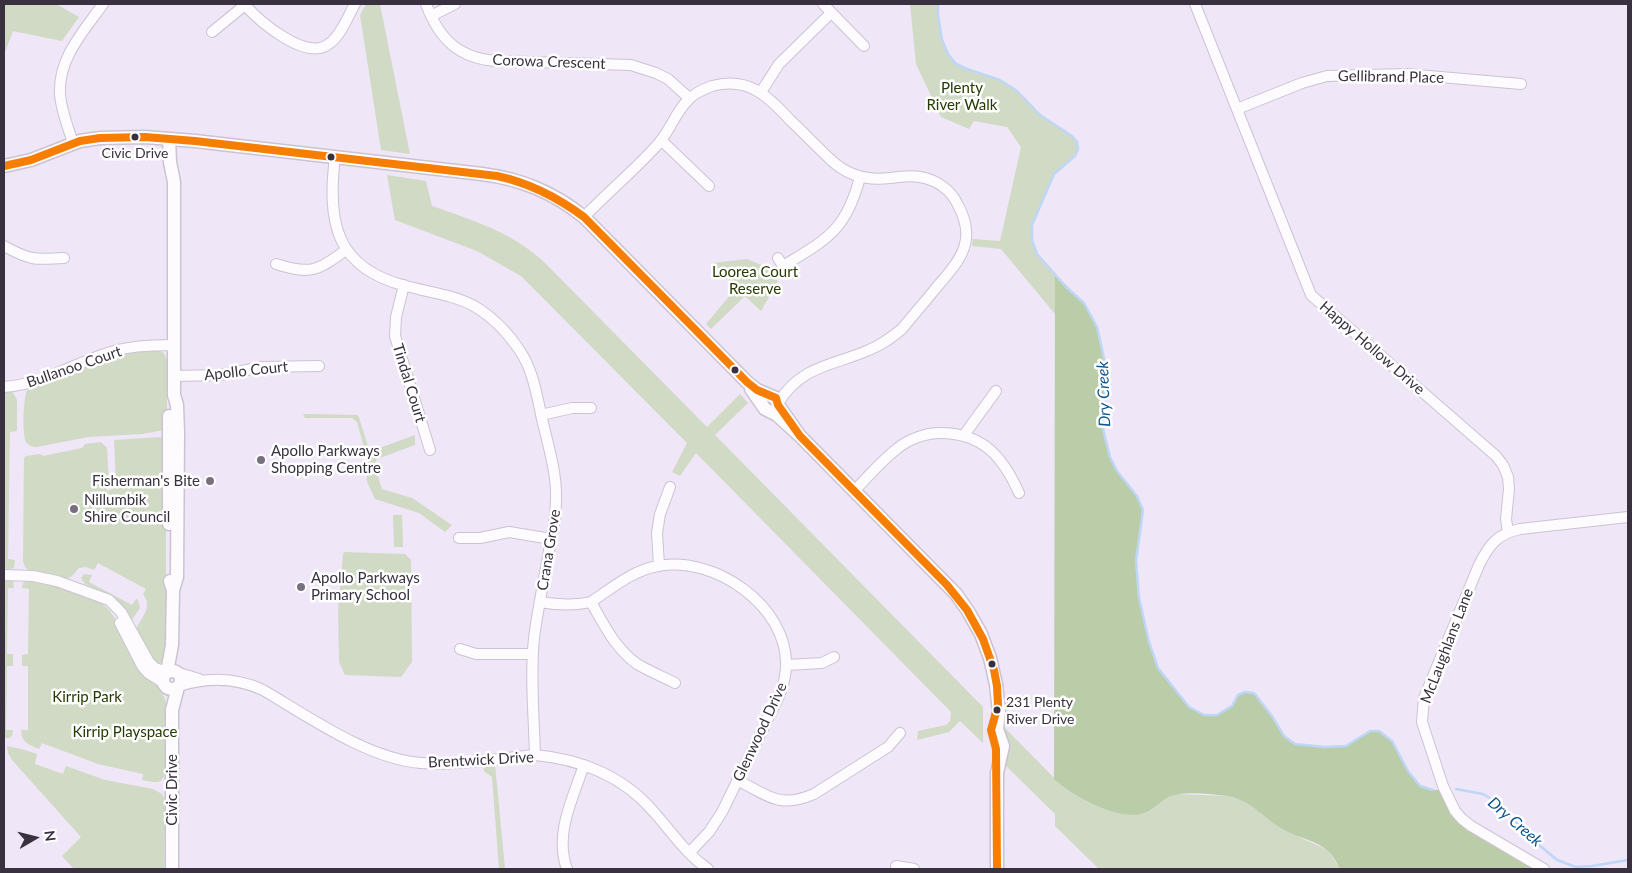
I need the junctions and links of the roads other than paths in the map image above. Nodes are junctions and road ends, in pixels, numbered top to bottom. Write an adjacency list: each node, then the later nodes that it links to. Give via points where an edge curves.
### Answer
1 (103, 4): 18 (street, via 63,67 61,100)
2 (245, 4): 3 (street, via 279,34 315,48 325,47 332,41); 10 (street)
3 (354, 4)
4 (426, 4): 9 (street, Corowa Crescent)
5 (455, 4): 9 (street)
6 (823, 4): 8 (street)
7 (1195, 4): 15 (street, Happy Hollow Drive)
8 (831, 12): 11 (street); 13 (street, via 779,64)
9 (431, 16): 14 (street, Corowa Crescent, via 438,31 449,42 478,58 630,65 668,79)
10 (212, 32)
11 (864, 46)
12 (1521, 84): 15 (street, Gellibrand Place, via 1406,74 1327,76)
13 (761, 92): 14 (street, via 727,84 708,88); 21 (street, via 836,165)
14 (689, 98): 17 (street)
15 (1237, 109): 44 (street, Happy Hollow Drive, via 1311,295 1496,456 1508,477)
16 (174, 139): 18 (street, via 100,138); 19 (street); 30 (street, Civic Drive, via 177,165 174,182)
17 (661, 140): 22 (street); 23 (street)
18 (73, 143): 20 (street, via 31,160)
19 (335, 158): 23 (street, via 509,178 551,194); 25 (street, Crana Grove, via 333,215)
20 (4, 166)
21 (860, 177): 28 (street, via 850,209 834,230 823,241); 35 (street, via 911,176 938,183 956,199 961,210 966,246 958,263 902,329 868,350 819,367)
22 (709, 186)
23 (584, 217): 35 (street, via 747,382)
24 (4, 246): 26 (street, via 29,259)
25 (346, 250): 27 (street, via 308,271); 29 (street, Crana Grove, via 364,268)
26 (64, 258)
27 (276, 264)
28 (783, 266)
29 (404, 285): 37 (street, Crana Grove, via 474,306 500,326 529,369); 39 (street, Tindal Court, via 395,336)
30 (174, 345): 32 (street, Civic Drive); 33 (street, Bullanoo Court, via 118,350 44,380)
31 (319, 366): 32 (street, Apollo Court, via 262,367 221,375)
32 (174, 376): 55 (street, Civic Drive, via 178,412 177,576 173,590)
33 (4, 387)
34 (996, 391): 38 (street)
35 (772, 403): 41 (street)
36 (591, 408): 37 (street, via 572,408)
37 (541, 415): 46 (street, Crana Grove, via 557,499)
38 (964, 435): 41 (street, via 934,433 910,440 898,447); 42 (street, via 978,440 998,458)
39 (430, 450)
40 (670, 487): 47 (street, via 656,533)
41 (854, 491): 70 (street, via 947,585 981,634 996,684 997,729 1003,746 997,772)
42 (1019, 493)
43 (1628, 517): 44 (street)
44 (1508, 532): 71 (street, McLaughlans Lane, via 1497,539 1479,565 1428,686 1422,722 1443,786 1462,819)
45 (459, 538): 46 (street, via 480,538 509,532)
46 (551, 539): 49 (street, Crana Grove)
47 (659, 565): 50 (street, Glenwood Drive, via 627,578); 54 (street, Glenwood Drive, via 694,566 727,578 748,593 776,627)
48 (4, 575): 55 (street, Brentwick Drive, via 40,577 93,593 113,612 144,669)
49 (540, 602): 50 (street, Glenwood Drive, via 573,605); 52 (street, Crana Grove)
50 (591, 602): 57 (street, via 607,632 626,655)
51 (460, 649): 52 (street, via 476,654)
52 (533, 654): 61 (street, Crana Grove)
53 (834, 657): 54 (street, via 822,663)
54 (786, 665): 63 (street, Glenwood Drive, via 779,696)
55 (170, 676): 56 (street, Brentwick Drive); 58 (street, via 170,689); 59 (street, Civic Drive)
56 (202, 680): 58 (street, Brentwick Drive); 61 (street, Brentwick Drive, via 236,681 257,687 360,745 408,762 452,763)
57 (675, 683)
58 (178, 687): 59 (street, Civic Drive)
59 (172, 710): 66 (street, Civic Drive)
60 (900, 733): 63 (street, via 888,748 802,799 779,801)
61 (535, 756): 62 (street, Brentwick Drive)
62 (584, 765): 64 (street, Brentwick Drive, via 622,782 638,795); 67 (street, via 563,830 562,849)
63 (737, 780): 64 (street, Glenwood Drive, via 713,826)
64 (688, 853): 68 (street, Brentwick Drive)
65 (896, 866): 69 (street)
66 (172, 869)
67 (567, 869)
68 (708, 869)
69 (914, 869)
70 (997, 869)
71 (1544, 869)

